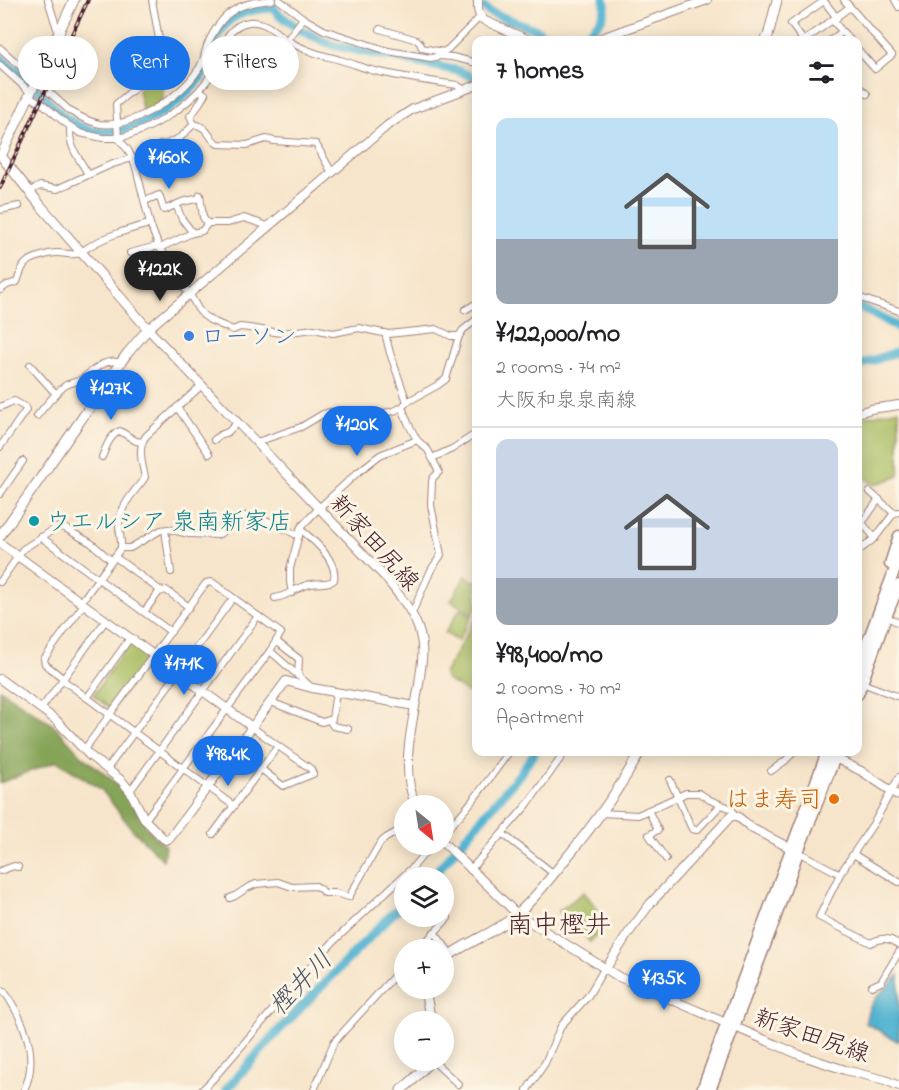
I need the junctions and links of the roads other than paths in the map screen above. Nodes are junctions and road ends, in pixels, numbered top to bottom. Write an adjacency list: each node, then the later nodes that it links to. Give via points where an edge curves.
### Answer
1 (48, 0): 18 (street)
2 (74, 0): 18 (main road)
3 (152, 0): 47 (street, via 163,61 116,104)
4 (272, 0): 10 (street)
5 (279, 0): 15 (street)
6 (478, 0): 14 (street)
7 (777, 0): 26 (main road)
8 (844, 0): 12 (street)
9 (896, 0): 13 (street)
10 (262, 1): 47 (street, via 243,5 223,18 201,66 183,88 156,107)
11 (703, 1): 25 (street)
12 (850, 7): 16 (street); 33 (street, via 892,55 875,69)
13 (899, 7)
14 (480, 17): 17 (street, via 443,52 422,48 417,40); 24 (street)
15 (303, 18): 23 (street); 34 (street, via 324,30 388,51)
16 (835, 20): 19 (street); 27 (street, via 824,1 791,24); 28 (street)
17 (380, 29)
18 (58, 32): 20 (main road)
19 (842, 32): 29 (street); 30 (street)
20 (56, 36)
21 (228, 36): 22 (street, via 237,26 251,21 260,22)
22 (281, 36)
23 (290, 36)
24 (520, 36)
25 (607, 36)
26 (768, 36)
27 (801, 36)
28 (810, 36)
29 (836, 36)
30 (846, 36)
31 (299, 46): 39 (street, via 368,69)
32 (0, 48): 36 (street)
33 (862, 59)
34 (472, 62)
35 (0, 65): 37 (street)
36 (18, 70)
37 (18, 78)
38 (202, 86): 49 (street, via 164,119)
39 (472, 89): 52 (street, via 405,113)
40 (31, 90): 50 (main road)
41 (33, 90): 48 (street, via 44,105)
42 (46, 90): 47 (street, via 83,119)
43 (862, 90): 45 (street)
44 (202, 92): 46 (street, via 205,94 190,116)
45 (867, 94)
46 (194, 123): 51 (street, via 181,137); 52 (street, via 206,129 218,144 248,145 266,139 315,144)
47 (117, 124): 49 (street)
48 (70, 127): 49 (street, via 91,136); 53 (street, via 72,149)
49 (118, 137): 51 (street)
50 (0, 156): 54 (main road)
51 (132, 159): 53 (street); 55 (street)
52 (332, 173): 61 (street)
53 (88, 174): 54 (street, via 57,189 40,186)
54 (30, 191): 64 (main road)
55 (145, 201): 56 (street, via 159,195 164,210); 59 (street)
56 (176, 205): 60 (street, via 200,196); 62 (street)
57 (19, 206): 58 (street)
58 (0, 210)
59 (150, 224): 63 (street); 64 (street, via 97,241)
60 (207, 224): 61 (street, via 244,218); 62 (street, via 202,231)
61 (268, 226): 67 (street)
62 (193, 233): 63 (street)
63 (159, 247): 65 (street); 67 (street)
64 (81, 252): 66 (street, via 46,254 31,261 17,282); 73 (main road)
65 (130, 253)
66 (0, 290)
67 (189, 293): 73 (street); 74 (street, via 203,315 233,330 240,327 281,333 314,329 333,333 359,328)
68 (862, 298): 71 (street)
69 (472, 306): 70 (street)
70 (465, 310)
71 (899, 310)
72 (472, 323): 75 (street)
73 (148, 329): 76 (main road); 78 (main road, 新家田尻線)
74 (385, 333): 75 (street, via 436,329); 80 (street)
75 (459, 336): 80 (street, via 446,379)
76 (120, 363): 79 (street, via 110,361); 106 (main road)
77 (30, 365): 79 (street)
78 (202, 385): 83 (street); 86 (main road, 新家田尻線)
79 (56, 394): 85 (street)
80 (404, 404): 89 (street); 91 (street, via 394,411 357,418 323,414 301,427)
81 (899, 405): 84 (street)
82 (0, 407): 92 (street, via 14,401 26,410)
83 (177, 407): 90 (street); 93 (street)
84 (862, 412)
85 (37, 416)
86 (238, 422): 88 (street); 91 (main road, 新家田尻線)
87 (472, 437): 95 (street)
88 (214, 440)
89 (417, 440): 95 (street); 102 (street, via 380,455)
90 (141, 442): 94 (street, via 117,432); 113 (street, via 145,477 120,518)
91 (257, 442): 102 (main road, 新家田尻線)
92 (0, 447)
93 (209, 453)
94 (102, 457)
95 (432, 458): 129 (street, via 439,472 432,481 431,505 441,555)
96 (23, 461): 98 (street)
97 (0, 480): 98 (street)
98 (6, 485): 100 (street)
99 (870, 492): 101 (street)
100 (0, 494)
101 (879, 499): 103 (street); 110 (street, via 862,523)
102 (319, 508): 104 (street); 129 (main road, 新家田尻線, via 384,576)
103 (896, 512): 110 (street)
104 (300, 529): 107 (street); 122 (street, via 324,553 335,577 333,582 309,584)
105 (165, 530): 107 (street, via 218,535 245,516); 113 (street, via 130,548); 117 (street)
106 (0, 536)
107 (299, 536): 122 (street, via 290,569)
108 (899, 536): 134 (highway)
109 (41, 537): 114 (street); 116 (street, via 63,527); 118 (street)
110 (875, 538): 112 (street)
111 (0, 543): 114 (street)
112 (862, 547)
113 (121, 548): 116 (street)
114 (18, 556): 119 (street); 126 (street)
115 (899, 558): 134 (highway)
116 (114, 559): 118 (street); 121 (street)
117 (171, 572)
118 (99, 579): 126 (street); 128 (street)
119 (0, 582)
120 (899, 585): 131 (highway)
121 (161, 591): 127 (street, via 166,590); 128 (street)
122 (292, 593): 124 (street)
123 (233, 598): 127 (street, via 213,582 206,583); 130 (street); 141 (street)
124 (275, 598)
125 (899, 598): 131 (highway)
126 (83, 603): 132 (street); 145 (street, via 44,659)
127 (189, 607): 135 (street)
128 (144, 612): 135 (street)
129 (412, 613): 154 (main road, 新家田尻線, via 423,652)
130 (258, 616): 137 (street, via 281,633); 149 (street)
131 (886, 618): 133 (street); 143 (highway)
132 (106, 620): 136 (street); 145 (street)
133 (899, 623)
134 (874, 625): 140 (highway)
135 (171, 632): 139 (street)
136 (130, 638): 139 (street); 152 (street)
137 (276, 641): 138 (street); 142 (street, via 299,659)
138 (270, 651): 142 (street); 156 (street)
139 (154, 655): 141 (street); 157 (street)
140 (862, 656)
141 (178, 673): 149 (street); 161 (street)
142 (295, 674): 147 (street); 148 (street)
143 (862, 674)
144 (0, 679): 155 (street)
145 (63, 679): 152 (street); 155 (street)
146 (862, 680): 151 (street)
147 (286, 681): 148 (street); 153 (street)
148 (310, 687): 150 (street)
149 (203, 691): 156 (street); 164 (street)
150 (336, 692): 154 (street); 158 (street)
151 (899, 697)
152 (87, 698): 157 (street)
153 (270, 702): 158 (street, via 322,722); 159 (street)
154 (415, 706): 180 (main road, 新家田尻線, via 408,771)
155 (41, 709): 163 (street)
156 (227, 709): 159 (street); 172 (street)
157 (110, 715): 161 (street); 163 (street)
158 (330, 721): 160 (street, via 333,726)
159 (252, 727): 162 (street); 177 (street)
160 (348, 729)
161 (135, 733): 164 (street); 171 (street)
162 (278, 746): 173 (street); 173 (street, via 313,774 283,786)
163 (84, 750): 171 (street)
164 (159, 750): 172 (street); 178 (street)
165 (506, 756): 189 (street)
166 (562, 756): 192 (street)
167 (637, 756): 186 (main road)
168 (790, 756): 174 (street)
169 (828, 756): 193 (highway)
170 (834, 756): 179 (street)
171 (107, 769): 178 (street)
172 (183, 769): 177 (street); 188 (street)
173 (261, 769): 184 (street)
174 (771, 771)
175 (899, 777): 179 (street)
176 (670, 780): 181 (street)
177 (208, 787): 184 (street); 188 (street, via 168,840)
178 (130, 791): 188 (street)
179 (891, 791): 182 (street); 195 (street)
180 (413, 795)
181 (677, 796): 183 (street, via 699,793); 183 (street, via 692,829 697,830); 185 (street)
182 (899, 796)
183 (721, 805): 187 (street, via 732,809)
184 (234, 806): 191 (street)
185 (648, 810): 186 (street, via 638,815); 197 (street, via 658,830 649,835)
186 (601, 813): 201 (main road)
187 (734, 815): 193 (street); 213 (street, via 650,904)
188 (146, 820)
189 (454, 822)
190 (394, 833): 204 (street, via 380,843 349,897 325,893 316,886 292,887 278,882 256,884)
191 (213, 834)
192 (503, 834): 199 (street); 201 (street)
193 (795, 850): 202 (street); 217 (highway)
194 (454, 853): 199 (main road, 新家田尻線)
195 (853, 854): 202 (street); 203 (street)
196 (423, 855): 223 (street, via 319,957)
197 (666, 859)
198 (18, 867): 200 (street)
199 (470, 869): 205 (main road, 新家田尻線)
200 (0, 871)
201 (554, 874): 205 (main road)
202 (840, 874): 210 (street, via 819,917 871,943 881,938)
203 (899, 882)
204 (230, 898)
205 (517, 914): 211 (main road); 213 (main road, 新家田尻線)
206 (439, 927): 207 (street)
207 (434, 932): 208 (street); 209 (street)
208 (428, 939)
209 (438, 939)
210 (899, 943)
211 (454, 951)
212 (899, 952): 215 (street, via 881,982)
213 (605, 969): 217 (main road, 新家田尻線); 226 (street, via 588,996 561,1026 545,1063)
214 (394, 976): 224 (street, via 334,1042)
215 (872, 986)
216 (0, 990): 222 (street, via 22,1021 29,1040 29,1072)
217 (730, 1026): 221 (main road, 新家田尻線, via 818,1062); 227 (highway); 228 (highway)
218 (422, 1071): 225 (main road)
219 (444, 1071): 220 (street)
220 (458, 1083)
221 (899, 1086)
222 (24, 1090)
223 (202, 1090)
224 (314, 1090)
225 (401, 1090)
226 (527, 1090)
227 (702, 1090)
228 (710, 1090)

